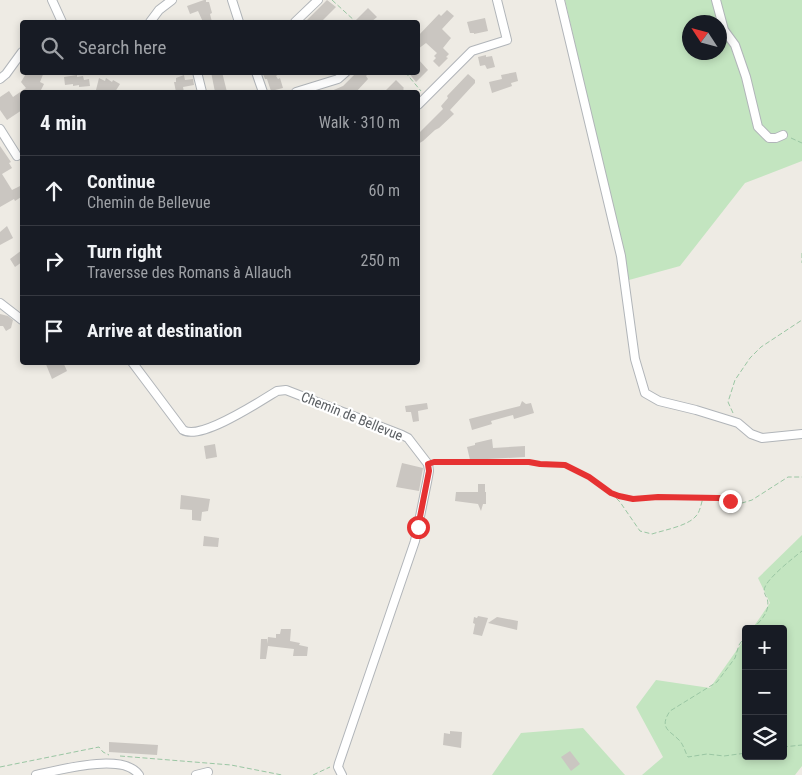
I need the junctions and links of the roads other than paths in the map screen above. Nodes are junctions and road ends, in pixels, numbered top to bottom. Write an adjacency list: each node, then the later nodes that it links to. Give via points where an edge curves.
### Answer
1 (52, 0): 8 (street)
2 (172, 0): 9 (street)
3 (232, 0): 10 (street)
4 (318, 0): 11 (street)
5 (497, 0): 20 (street, via 507,40 472,51)
6 (560, 0): 27 (street, via 621,256 635,359 646,393 659,401 738,423 762,438)
7 (716, 0): 22 (street, via 724,30 735,45 746,77 758,127 769,138)
8 (61, 20)
9 (152, 20)
10 (238, 20)
11 (297, 20)
12 (20, 55): 16 (street)
13 (198, 75): 17 (street)
14 (257, 75): 18 (street)
15 (343, 75): 19 (street)
16 (0, 79)
17 (202, 90)
18 (262, 90)
19 (302, 90)
20 (420, 103)
21 (0, 129): 23 (street)
22 (783, 134)
23 (17, 156)
24 (0, 303): 25 (street)
25 (20, 318)
26 (134, 365): 32 (street, Chemin de Bellevue, via 187,433 200,433 286,390 408,438 428,464 428,482 415,541 338,767)
27 (802, 434)
28 (208, 772): 31 (street)
29 (36, 775): 30 (street, via 100,763 129,766)
30 (139, 775)
31 (196, 775)
32 (342, 775)

